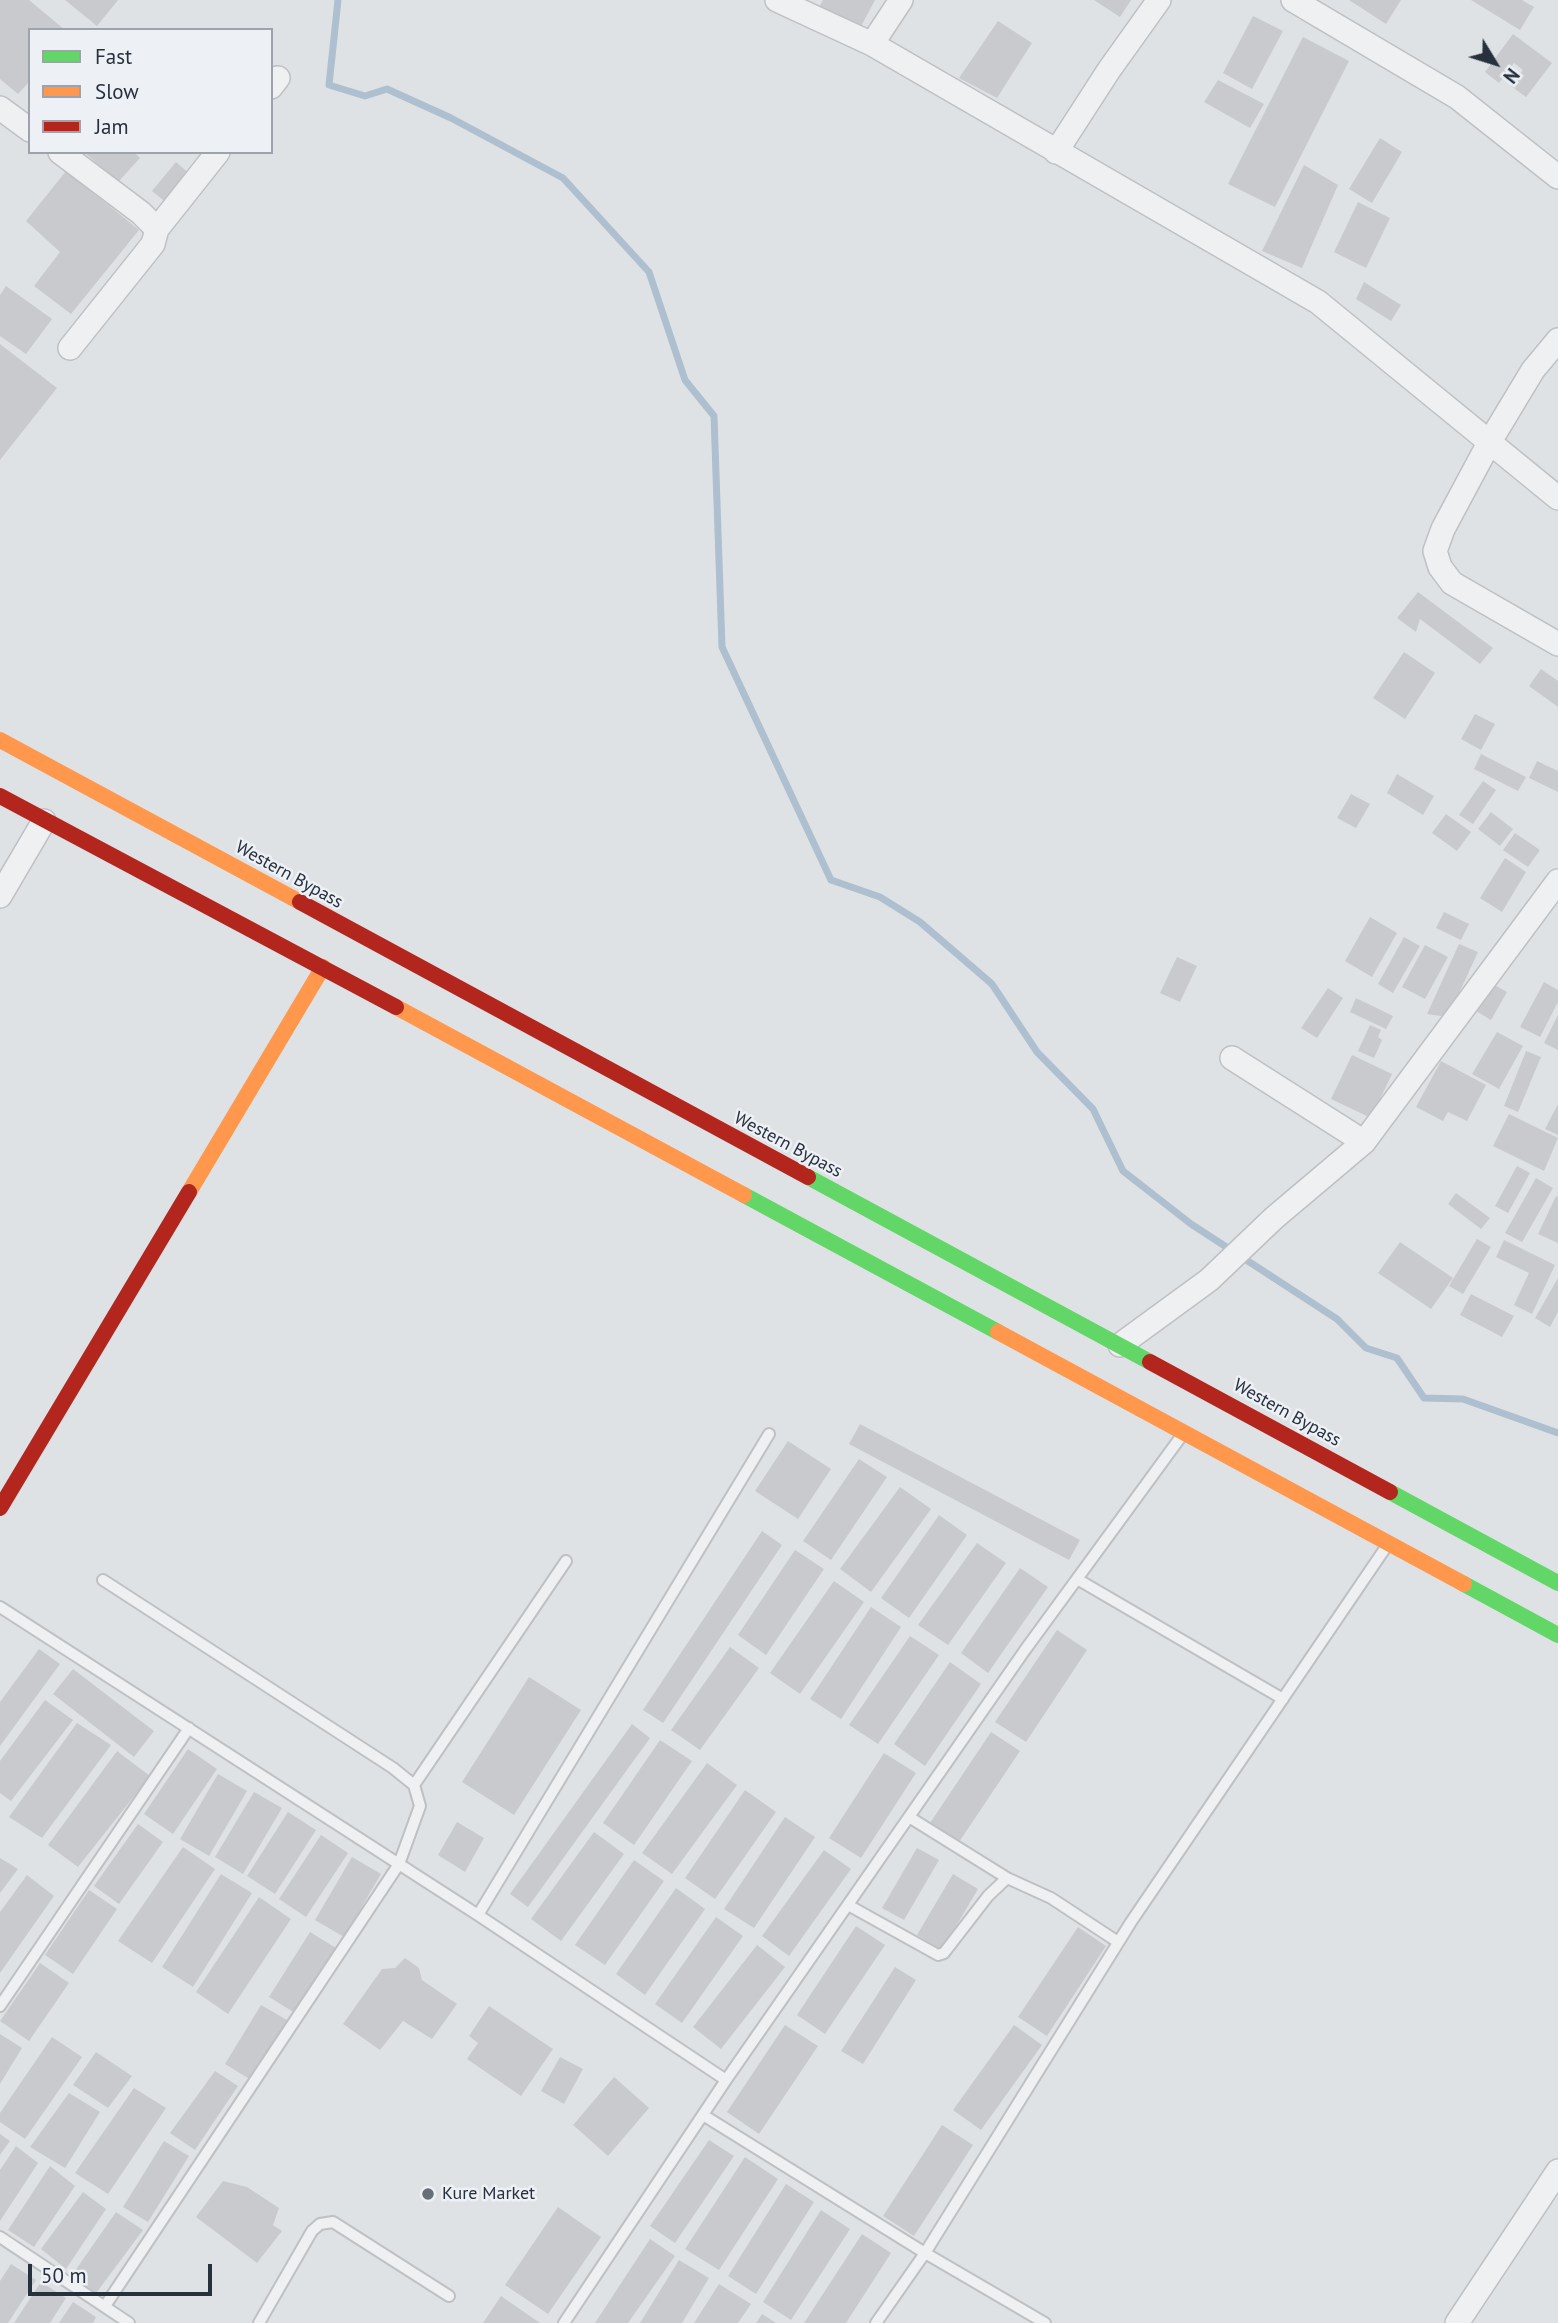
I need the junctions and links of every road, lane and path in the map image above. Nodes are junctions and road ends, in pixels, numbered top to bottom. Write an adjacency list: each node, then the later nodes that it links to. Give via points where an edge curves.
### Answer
1 (777, 0): 5 (street)
2 (901, 0): 5 (street)
3 (1159, 0): 8 (street)
4 (1293, 0): 11 (street, via 1457,97)
5 (872, 44): 8 (street)
6 (0, 108): 7 (street)
7 (28, 129)
8 (1056, 152): 15 (street, via 1318,302)
9 (63, 154): 12 (street)
10 (216, 154): 12 (street)
11 (1558, 177)
12 (157, 229): 14 (street, via 153,243)
13 (1558, 340): 15 (street, via 1533,370)
14 (70, 348)
15 (1489, 443): 16 (street); 17 (street, via 1443,529 1435,551 1440,566 1452,583)
16 (1558, 498)
17 (1558, 644)
18 (0, 740): 26 (main road, Western Bypass)
19 (0, 796): 20 (main road)
20 (44, 821): 22 (street); 23 (main road)
21 (1558, 881): 25 (street)
22 (0, 896)
23 (323, 967): 27 (main road); 29 (main road)
24 (1232, 1058): 25 (street)
25 (1364, 1142): 26 (street, via 1209,1280)
26 (1120, 1345): 34 (main road, Western Bypass)
27 (1185, 1432): 30 (main road); 33 (lane)
28 (769, 1434): 44 (lane)
29 (0, 1507)
30 (1389, 1543): 36 (main road); 37 (lane)
31 (566, 1560): 39 (lane)
32 (103, 1580): 39 (lane)
33 (1077, 1580): 37 (lane); 40 (lane)
34 (1558, 1583)
35 (0, 1607): 38 (lane)
36 (1558, 1635)
37 (1283, 1699): 45 (lane)
38 (189, 1728): 41 (lane); 46 (lane)
39 (414, 1785): 41 (lane, via 420,1806)
40 (909, 1817): 42 (lane); 43 (lane)
41 (399, 1864): 44 (lane); 53 (lane)
42 (1007, 1878): 43 (lane, via 938,1955); 45 (lane, via 1051,1898)
43 (848, 1905): 47 (lane)
44 (478, 1914): 47 (lane)
45 (1118, 1942): 51 (lane)
46 (0, 2006)
47 (726, 2080): 48 (lane)
48 (703, 2115): 51 (lane); 56 (lane)
49 (1558, 2171): 59 (street)
50 (0, 2238): 53 (lane)
51 (925, 2253): 57 (lane); 58 (lane)
52 (449, 2296): 55 (lane, via 332,2222 312,2231)
53 (105, 2306): 54 (lane)
54 (129, 2323)
55 (259, 2323)
56 (564, 2323)
57 (876, 2323)
58 (1045, 2323)
59 (1457, 2323)

